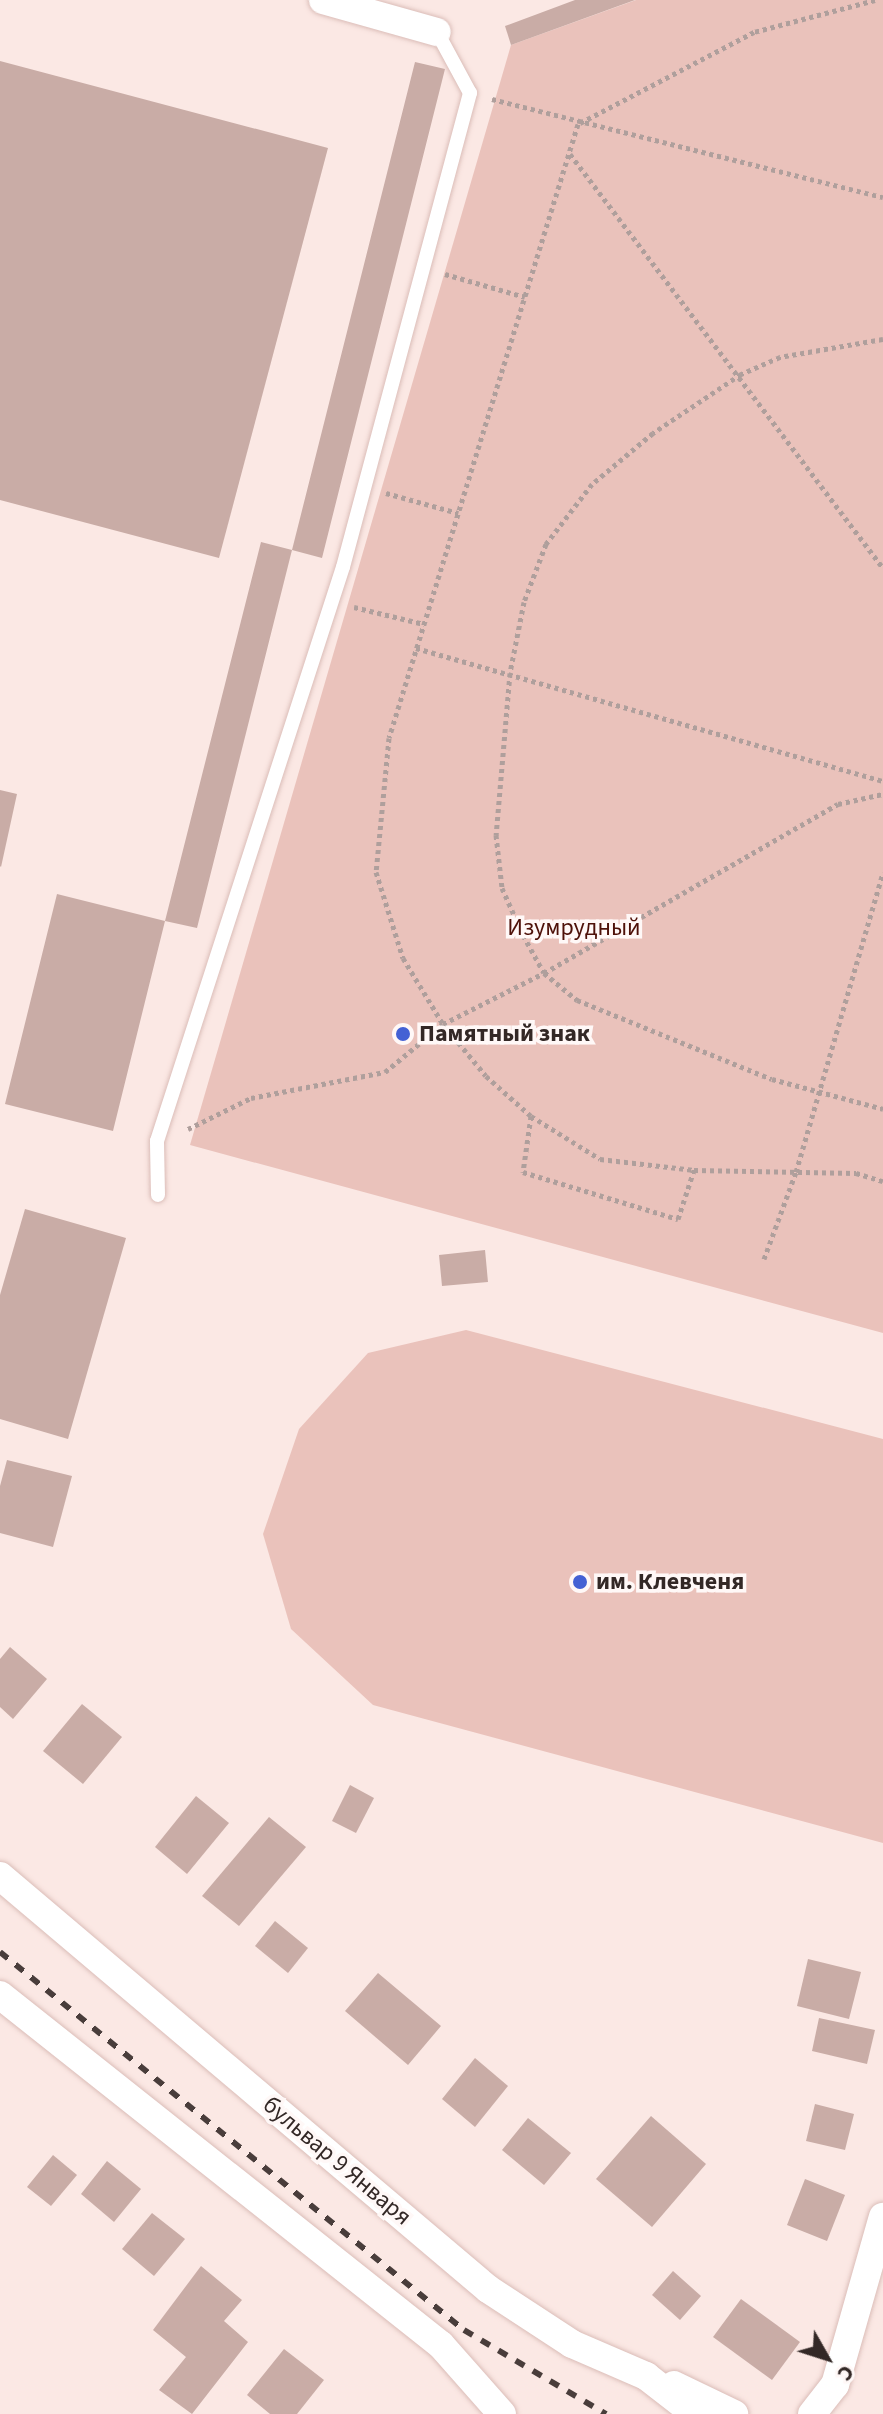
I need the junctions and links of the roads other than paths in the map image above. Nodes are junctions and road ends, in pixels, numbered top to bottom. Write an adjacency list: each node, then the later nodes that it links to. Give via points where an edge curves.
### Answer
1 (323, 0): 2 (street)
2 (437, 32): 3 (lane, via 470,93 343,567 157,1141)
3 (158, 1195)
4 (0, 1876): 7 (street, бульвар 9 Января, via 488,2289 572,2344)
5 (0, 1995): 8 (street, via 441,2345)
6 (883, 2217): 11 (street, via 835,2385)
7 (646, 2376): 9 (street, бульвар 9 Января); 10 (street, via 694,2391)
8 (502, 2414)
9 (695, 2414)
10 (734, 2414)
11 (812, 2414)

